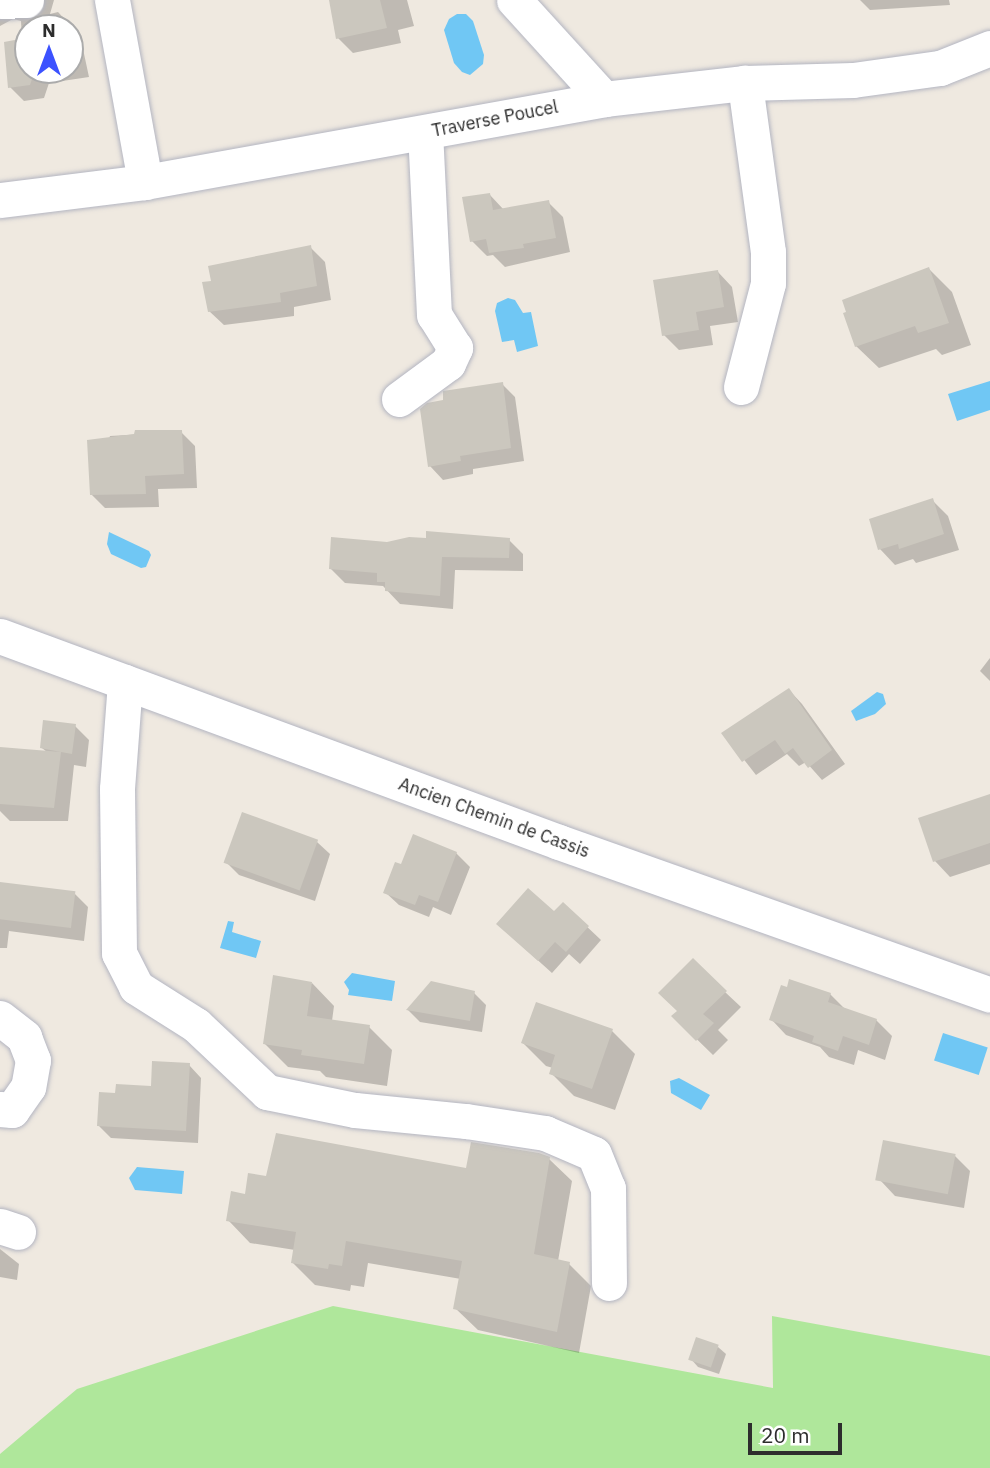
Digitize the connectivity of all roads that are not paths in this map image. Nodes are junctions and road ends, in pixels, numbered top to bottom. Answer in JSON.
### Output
{"nodes":[{"id":1,"x":26,"y":0,"type":"edge"},
{"id":2,"x":112,"y":0,"type":"edge"},
{"id":3,"x":514,"y":0,"type":"edge"},
{"id":4,"x":0,"y":1,"type":"edge"},
{"id":5,"x":990,"y":48,"type":"edge"},
{"id":6,"x":745,"y":83,"type":"junction"},
{"id":7,"x":604,"y":99,"type":"junction"},
{"id":8,"x":425,"y":133,"type":"junction"},
{"id":9,"x":145,"y":182,"type":"junction"},
{"id":10,"x":0,"y":201,"type":"edge"},
{"id":11,"x":741,"y":387,"type":"dead end"},
{"id":12,"x":399,"y":399,"type":"dead end"},
{"id":13,"x":0,"y":636,"type":"edge"},
{"id":14,"x":125,"y":682,"type":"junction"},
{"id":15,"x":990,"y":995,"type":"edge"},
{"id":16,"x":0,"y":1018,"type":"edge"},
{"id":17,"x":0,"y":1109,"type":"edge"},
{"id":18,"x":609,"y":1283,"type":"dead end"}],
"edges":[{"from":1,"to":4,"type":"street"},
{"from":2,"to":9,"type":"street"},
{"from":3,"to":7,"type":"street"},
{"from":5,"to":6,"type":"street","name":"Traverse Poucel"},
{"from":6,"to":7,"type":"street","name":"Traverse Poucel"},
{"from":6,"to":11,"type":"street"},
{"from":7,"to":8,"type":"street","name":"Traverse Poucel"},
{"from":8,"to":9,"type":"street","name":"Traverse Poucel"},
{"from":8,"to":12,"type":"street"},
{"from":9,"to":10,"type":"street","name":"Traverse Poucel"},
{"from":13,"to":14,"type":"street","name":"Ancien Chemin de Cassis"},
{"from":14,"to":15,"type":"street","name":"Ancien Chemin de Cassis"},
{"from":14,"to":18,"type":"street"},
{"from":16,"to":17,"type":"street"}]}
